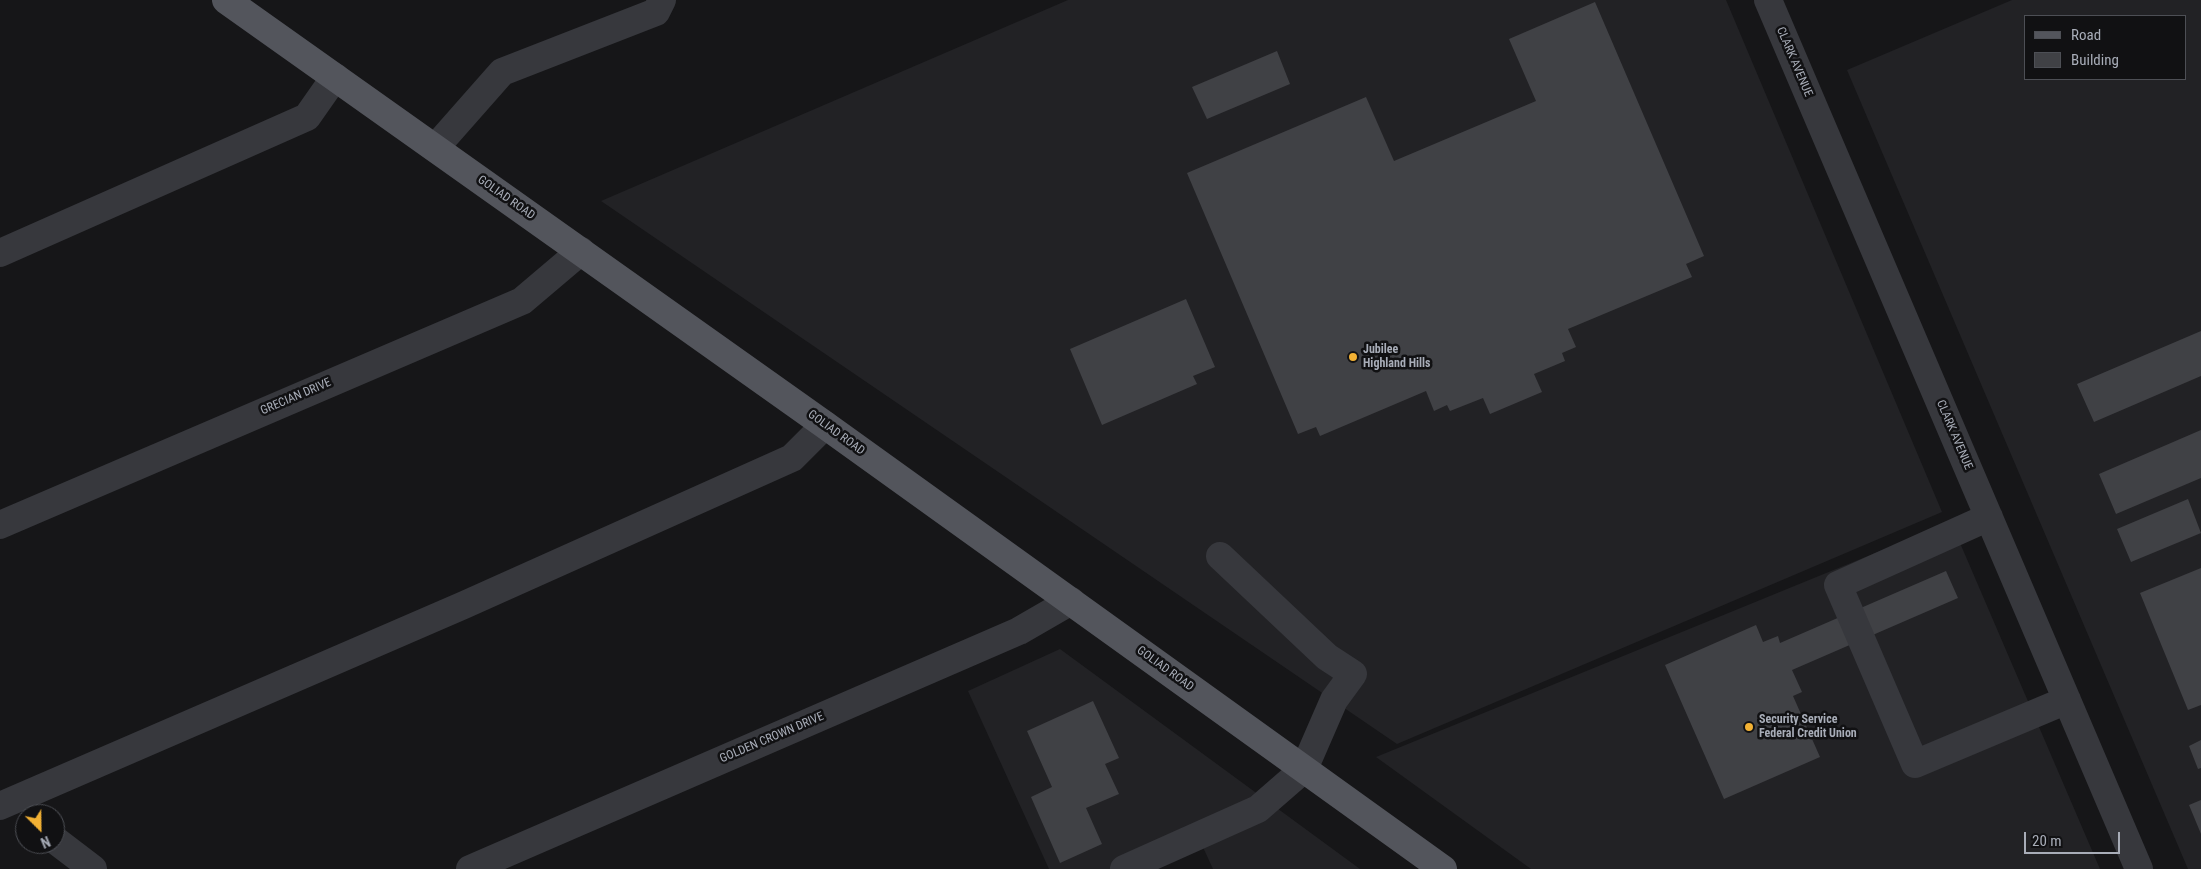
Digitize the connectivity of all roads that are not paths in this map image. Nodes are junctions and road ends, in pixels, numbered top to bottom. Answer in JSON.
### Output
{"nodes":[{"id":1,"x":226,"y":0,"type":"edge"},
{"id":2,"x":662,"y":0,"type":"edge"},
{"id":3,"x":1768,"y":0,"type":"edge"},
{"id":4,"x":335,"y":77,"type":"junction"},
{"id":5,"x":435,"y":148,"type":"junction"},
{"id":6,"x":581,"y":251,"type":"junction"},
{"id":7,"x":0,"y":253,"type":"edge"},
{"id":8,"x":825,"y":425,"type":"junction"},
{"id":9,"x":1989,"y":517,"type":"junction"},
{"id":10,"x":0,"y":525,"type":"edge"},
{"id":11,"x":1220,"y":556,"type":"dead end"},
{"id":12,"x":1071,"y":601,"type":"junction"},
{"id":13,"x":2067,"y":700,"type":"junction"},
{"id":14,"x":1304,"y":769,"type":"junction"},
{"id":15,"x":10,"y":801,"type":"edge"},
{"id":16,"x":65,"y":848,"type":"edge"},
{"id":17,"x":93,"y":869,"type":"edge"},
{"id":18,"x":470,"y":869,"type":"edge"},
{"id":19,"x":1124,"y":869,"type":"edge"},
{"id":20,"x":1443,"y":869,"type":"edge"},
{"id":21,"x":2139,"y":869,"type":"edge"}],
"edges":[{"from":1,"to":4,"type":"main road","name":"GOLIAD ROAD"},
{"from":2,"to":5,"type":"street"},
{"from":3,"to":9,"type":"street","name":"CLARK AVENUE"},
{"from":4,"to":5,"type":"main road","name":"GOLIAD ROAD"},
{"from":4,"to":7,"type":"street"},
{"from":5,"to":6,"type":"main road","name":"GOLIAD ROAD"},
{"from":6,"to":8,"type":"main road","name":"GOLIAD ROAD"},
{"from":6,"to":10,"type":"street","name":"GRECIAN DRIVE"},
{"from":8,"to":12,"type":"main road","name":"GOLIAD ROAD"},
{"from":8,"to":15,"type":"street"},
{"from":9,"to":13,"type":"street","name":"CLARK AVENUE"},
{"from":9,"to":13,"type":"street"},
{"from":11,"to":14,"type":"street"},
{"from":12,"to":14,"type":"main road","name":"GOLIAD ROAD"},
{"from":12,"to":18,"type":"street","name":"GOLDEN CROWN DRIVE"},
{"from":13,"to":21,"type":"street","name":"CLARK AVENUE"},
{"from":14,"to":19,"type":"street"},
{"from":14,"to":20,"type":"main road","name":"GOLIAD ROAD"},
{"from":16,"to":17,"type":"street"}]}
